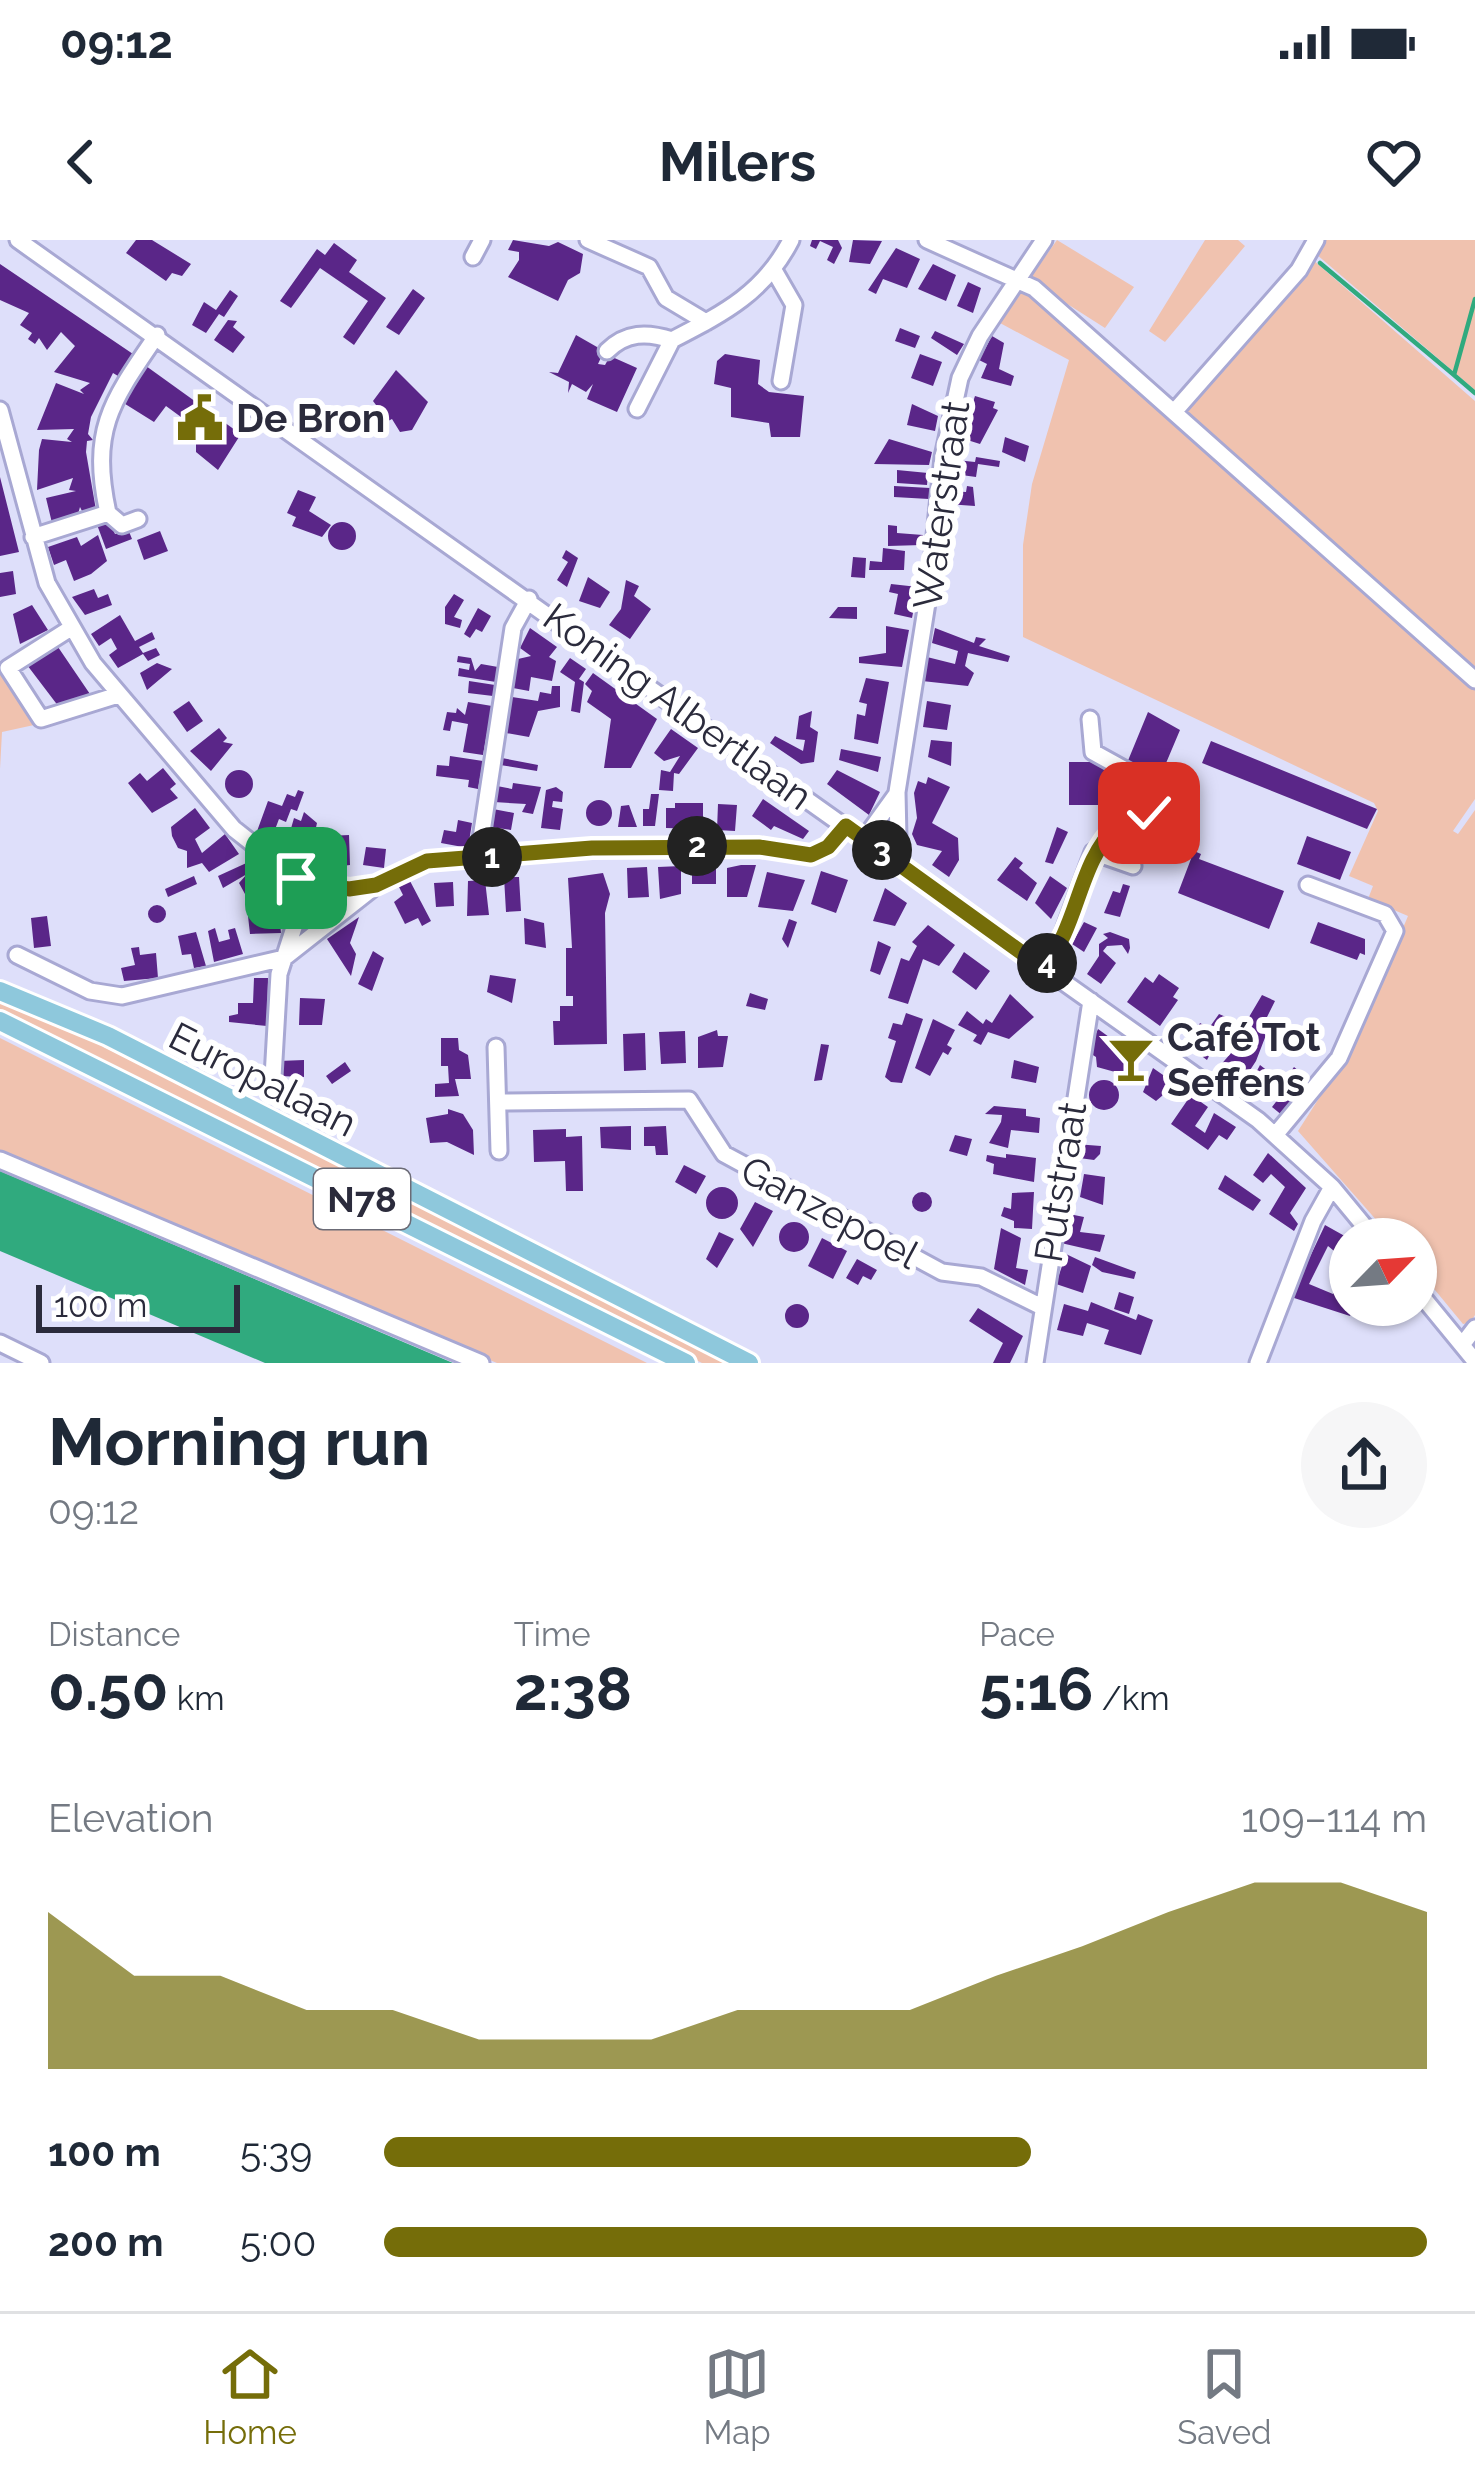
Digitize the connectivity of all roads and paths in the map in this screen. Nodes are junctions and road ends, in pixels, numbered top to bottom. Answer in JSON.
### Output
{"nodes":[{"id":1,"x":18,"y":240,"type":"edge"},
{"id":2,"x":482,"y":240,"type":"edge"},
{"id":3,"x":588,"y":240,"type":"edge"},
{"id":4,"x":791,"y":240,"type":"edge"},
{"id":5,"x":927,"y":240,"type":"edge"},
{"id":6,"x":1044,"y":240,"type":"edge"},
{"id":7,"x":1316,"y":240,"type":"edge"},
{"id":8,"x":473,"y":256,"type":"dead end"},
{"id":9,"x":775,"y":272,"type":"junction"},
{"id":10,"x":1017,"y":280,"type":"junction"},
{"id":11,"x":706,"y":322,"type":"junction"},
{"id":12,"x":157,"y":335,"type":"junction"},
{"id":13,"x":673,"y":340,"type":"junction"},
{"id":14,"x":607,"y":351,"type":"dead end"},
{"id":15,"x":781,"y":381,"type":"dead end"},
{"id":16,"x":637,"y":409,"type":"dead end"},
{"id":17,"x":1174,"y":412,"type":"junction"},
{"id":18,"x":2,"y":420,"type":"edge"},
{"id":19,"x":108,"y":513,"type":"junction"},
{"id":20,"x":138,"y":520,"type":"dead end"},
{"id":21,"x":33,"y":537,"type":"junction"},
{"id":22,"x":529,"y":598,"type":"junction"},
{"id":23,"x":71,"y":628,"type":"junction"},
{"id":24,"x":1475,"y":680,"type":"edge"},
{"id":25,"x":118,"y":695,"type":"junction"},
{"id":26,"x":1090,"y":719,"type":"dead end"},
{"id":27,"x":897,"y":792,"type":"junction"},
{"id":28,"x":846,"y":826,"type":"junction"},
{"id":29,"x":865,"y":838,"type":"junction"},
{"id":30,"x":1097,"y":852,"type":"junction"},
{"id":31,"x":888,"y":855,"type":"junction"},
{"id":32,"x":478,"y":858,"type":"junction"},
{"id":33,"x":1133,"y":866,"type":"dead end"},
{"id":34,"x":296,"y":878,"type":"junction"},
{"id":35,"x":1308,"y":884,"type":"dead end"},
{"id":36,"x":376,"y":885,"type":"junction"},
{"id":37,"x":17,"y":955,"type":"dead end"},
{"id":38,"x":284,"y":958,"type":"junction"},
{"id":39,"x":1043,"y":968,"type":"junction"},
{"id":40,"x":0,"y":991,"type":"edge"},
{"id":41,"x":1091,"y":1001,"type":"junction"},
{"id":42,"x":0,"y":1022,"type":"edge"},
{"id":43,"x":496,"y":1047,"type":"dead end"},
{"id":44,"x":273,"y":1077,"type":"dead end"},
{"id":45,"x":499,"y":1102,"type":"junction"},
{"id":46,"x":1276,"y":1134,"type":"junction"},
{"id":47,"x":499,"y":1150,"type":"dead end"},
{"id":48,"x":0,"y":1160,"type":"edge"},
{"id":49,"x":1332,"y":1187,"type":"junction"},
{"id":50,"x":1358,"y":1218,"type":"edge"},
{"id":51,"x":1040,"y":1306,"type":"junction"},
{"id":52,"x":1437,"y":1315,"type":"edge"},
{"id":53,"x":1475,"y":1328,"type":"edge"},
{"id":54,"x":0,"y":1342,"type":"edge"},
{"id":55,"x":1462,"y":1345,"type":"junction"},
{"id":56,"x":1475,"y":1361,"type":"edge"},
{"id":57,"x":41,"y":1363,"type":"edge"},
{"id":58,"x":481,"y":1363,"type":"edge"},
{"id":59,"x":686,"y":1363,"type":"edge"},
{"id":60,"x":749,"y":1363,"type":"edge"},
{"id":61,"x":1035,"y":1363,"type":"edge"},
{"id":62,"x":1258,"y":1363,"type":"edge"}],
"edges":[{"from":1,"to":12,"type":"street","name":"Koning Albertlaan"},
{"from":2,"to":8,"type":"street"},
{"from":3,"to":11,"type":"street"},
{"from":4,"to":9,"type":"street"},
{"from":5,"to":10,"type":"street"},
{"from":6,"to":10,"type":"street","name":"Waterstraat"},
{"from":7,"to":17,"type":"street"},
{"from":9,"to":11,"type":"street"},
{"from":9,"to":15,"type":"street"},
{"from":10,"to":17,"type":"street"},
{"from":10,"to":27,"type":"street","name":"Waterstraat"},
{"from":11,"to":13,"type":"street"},
{"from":12,"to":19,"type":"street"},
{"from":12,"to":22,"type":"street","name":"Koning Albertlaan"},
{"from":13,"to":14,"type":"street"},
{"from":13,"to":16,"type":"street"},
{"from":17,"to":24,"type":"street"},
{"from":18,"to":21,"type":"street"},
{"from":19,"to":20,"type":"street"},
{"from":19,"to":21,"type":"street"},
{"from":21,"to":23,"type":"street"},
{"from":22,"to":28,"type":"street","name":"Koning Albertlaan"},
{"from":22,"to":32,"type":"street"},
{"from":23,"to":25,"type":"street"},
{"from":23,"to":25,"type":"street"},
{"from":25,"to":34,"type":"street"},
{"from":26,"to":30,"type":"street"},
{"from":27,"to":29,"type":"street","name":"Waterstraat"},
{"from":27,"to":31,"type":"street","name":"Waterstraat"},
{"from":28,"to":29,"type":"street","name":"Koning Albertlaan"},
{"from":28,"to":32,"type":"street"},
{"from":29,"to":31,"type":"street","name":"Koning Albertlaan"},
{"from":30,"to":33,"type":"street"},
{"from":30,"to":39,"type":"street"},
{"from":31,"to":39,"type":"street","name":"Koning Albertlaan"},
{"from":32,"to":36,"type":"street"},
{"from":34,"to":36,"type":"street"},
{"from":34,"to":38,"type":"street"},
{"from":35,"to":46,"type":"street"},
{"from":36,"to":38,"type":"street"},
{"from":37,"to":38,"type":"street"},
{"from":38,"to":44,"type":"street"},
{"from":39,"to":41,"type":"street","name":"Koning Albertlaan"},
{"from":40,"to":60,"type":"main road","name":"Europalaan","number":"N78"},
{"from":41,"to":46,"type":"street","name":"Koning Albertlaan"},
{"from":41,"to":51,"type":"street","name":"Putstraat"},
{"from":42,"to":59,"type":"main road","name":"Europalaan","number":"N78"},
{"from":43,"to":45,"type":"street"},
{"from":45,"to":47,"type":"street"},
{"from":45,"to":51,"type":"street","name":"Ganzepoel"},
{"from":46,"to":49,"type":"street","name":"Koning Albertlaan"},
{"from":48,"to":58,"type":"street"},
{"from":49,"to":50,"type":"street","name":"Koning Albertlaan"},
{"from":49,"to":62,"type":"street"},
{"from":51,"to":61,"type":"street","name":"Putstraat"},
{"from":52,"to":55,"type":"street"},
{"from":53,"to":55,"type":"street"},
{"from":54,"to":57,"type":"street"},
{"from":55,"to":56,"type":"street"}]}
